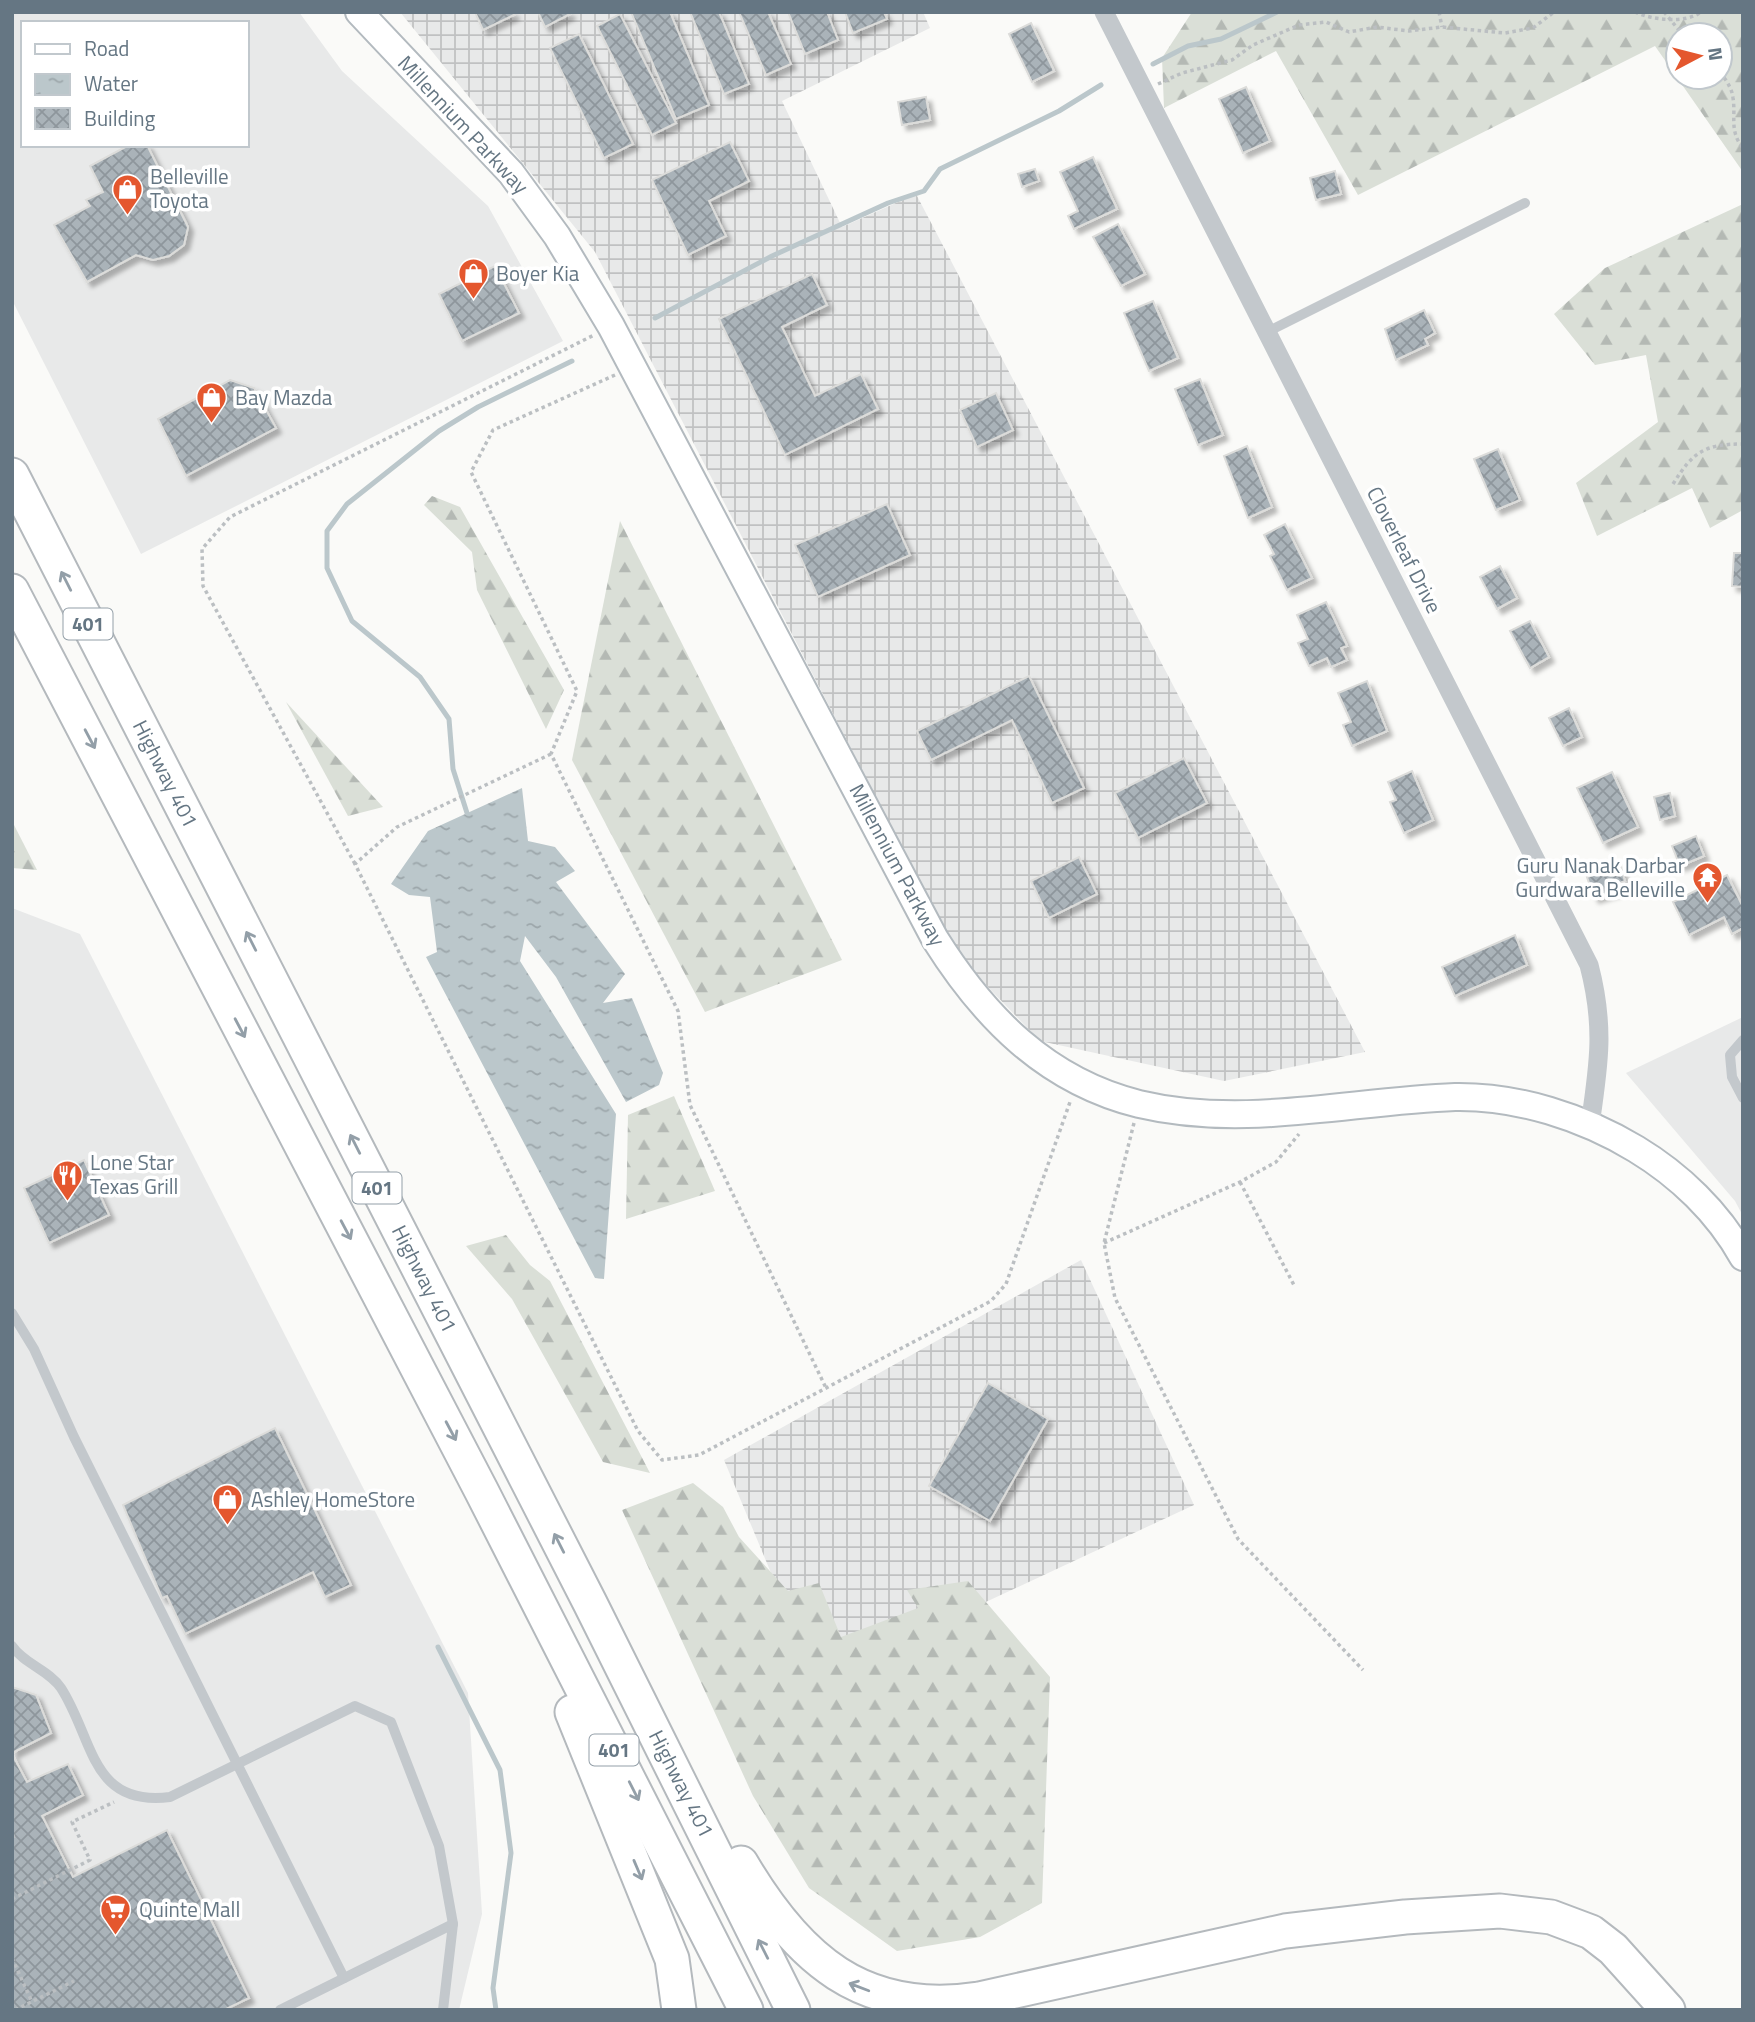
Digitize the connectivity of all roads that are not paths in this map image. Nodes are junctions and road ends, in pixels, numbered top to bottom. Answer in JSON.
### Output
{"nodes":[{"id":1,"x":359,"y":12,"type":"edge"},
{"id":2,"x":1104,"y":12,"type":"edge"},
{"id":3,"x":1525,"y":202,"type":"dead end"},
{"id":4,"x":1267,"y":332,"type":"junction"},
{"id":5,"x":12,"y":475,"type":"edge"},
{"id":6,"x":12,"y":591,"type":"edge"},
{"id":7,"x":1743,"y":1040,"type":"edge"},
{"id":8,"x":1743,"y":1098,"type":"edge"},
{"id":9,"x":1590,"y":1125,"type":"junction"},
{"id":10,"x":1743,"y":1256,"type":"edge"},
{"id":11,"x":12,"y":1312,"type":"edge"},
{"id":12,"x":481,"y":1490,"type":"junction"},
{"id":13,"x":590,"y":1603,"type":"junction"},
{"id":14,"x":12,"y":1646,"type":"edge"},
{"id":15,"x":238,"y":1762,"type":"junction"},
{"id":16,"x":453,"y":1924,"type":"junction"},
{"id":17,"x":1118,"y":1971,"type":"junction"},
{"id":18,"x":1634,"y":1973,"type":"junction"},
{"id":19,"x":344,"y":1978,"type":"junction"},
{"id":20,"x":279,"y":2010,"type":"edge"},
{"id":21,"x":443,"y":2010,"type":"edge"},
{"id":22,"x":679,"y":2010,"type":"edge"},
{"id":23,"x":746,"y":2010,"type":"edge"},
{"id":24,"x":793,"y":2010,"type":"edge"},
{"id":25,"x":1007,"y":2010,"type":"edge"},
{"id":26,"x":1642,"y":2010,"type":"edge"},
{"id":27,"x":1668,"y":2010,"type":"edge"}],
"edges":[{"from":1,"to":9,"type":"street","name":"Millennium Parkway"},
{"from":2,"to":4,"type":"street","name":"Cloverleaf Drive"},
{"from":3,"to":4,"type":"lane"},
{"from":4,"to":9,"type":"street","name":"Cloverleaf Drive"},
{"from":13,"to":5,"type":"highway","name":"Highway 401","number":"401","one_way":true},
{"from":6,"to":12,"type":"highway","number":"401","one_way":true},
{"from":7,"to":8,"type":"lane"},
{"from":9,"to":10,"type":"street","name":"Millennium Parkway"},
{"from":11,"to":15,"type":"lane"},
{"from":12,"to":22,"type":"highway","one_way":true},
{"from":12,"to":23,"type":"highway","number":"401","one_way":true},
{"from":17,"to":13,"type":"highway","one_way":true},
{"from":24,"to":13,"type":"highway","name":"Highway 401","number":"401","one_way":true},
{"from":14,"to":15,"type":"lane"},
{"from":15,"to":16,"type":"lane"},
{"from":15,"to":19,"type":"lane"},
{"from":16,"to":19,"type":"lane"},
{"from":16,"to":21,"type":"lane"},
{"from":17,"to":18,"type":"highway"},
{"from":17,"to":25,"type":"highway"},
{"from":18,"to":26,"type":"highway"},
{"from":18,"to":27,"type":"highway"},
{"from":19,"to":20,"type":"lane"}]}
